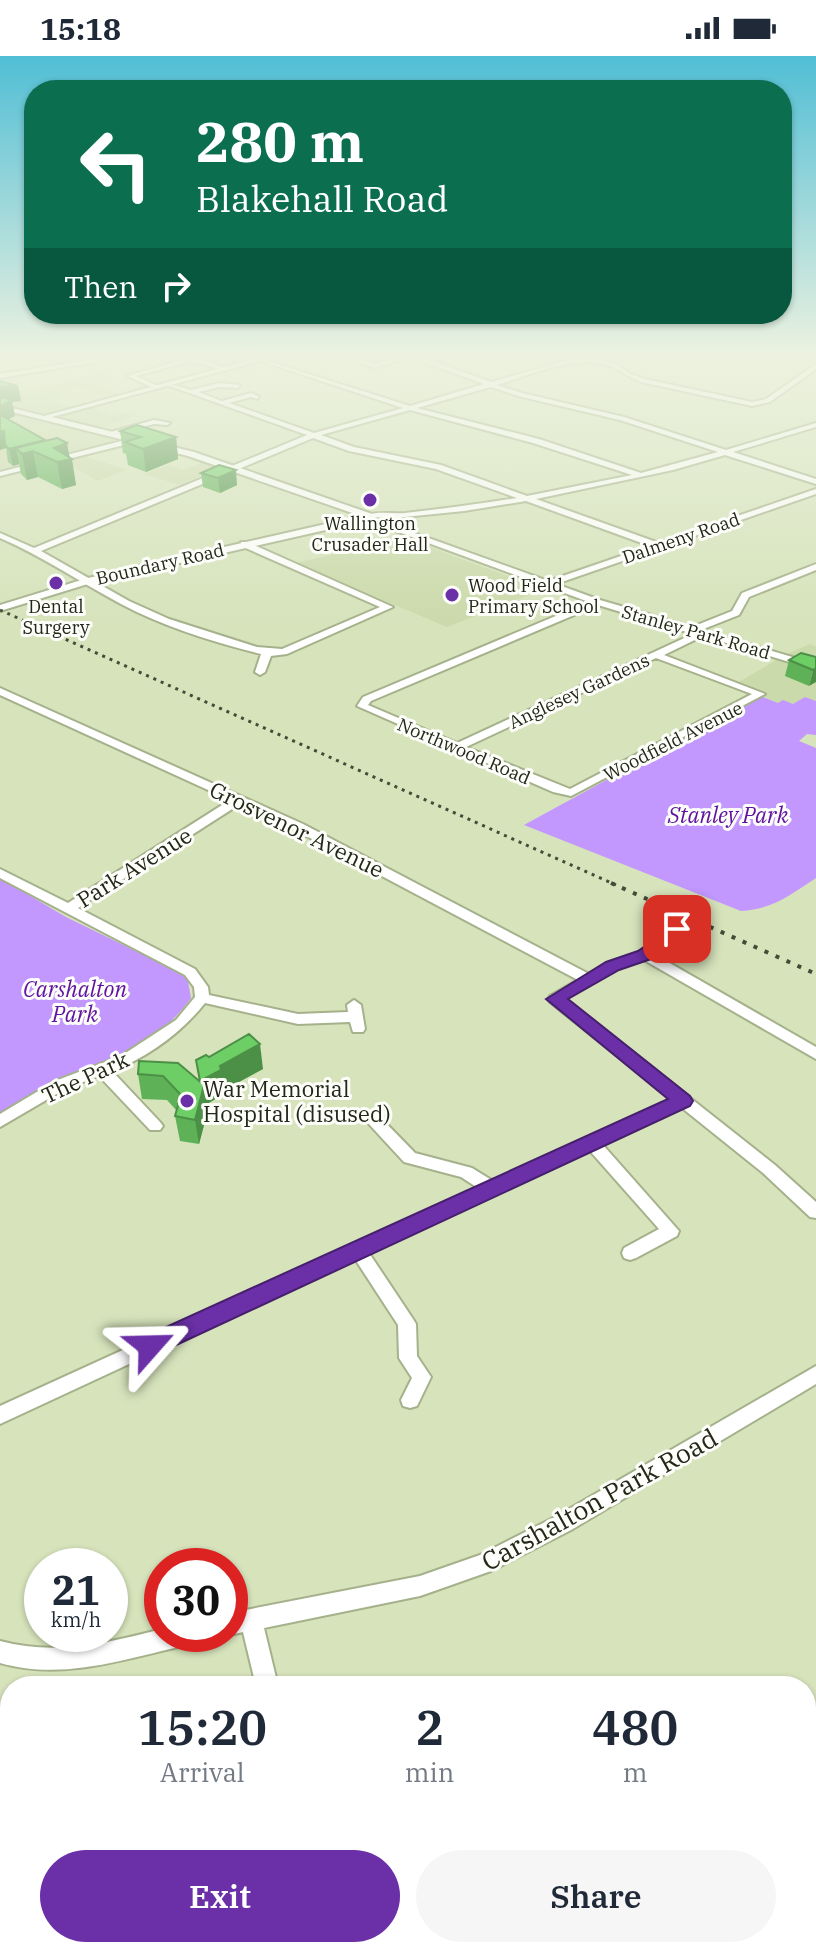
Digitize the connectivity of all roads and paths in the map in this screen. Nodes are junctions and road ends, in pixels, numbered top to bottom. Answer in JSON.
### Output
{"nodes":[{"id":1,"x":115,"y":445,"type":"edge"},
{"id":2,"x":156,"y":445,"type":"edge"},
{"id":3,"x":289,"y":445,"type":"edge"},
{"id":4,"x":339,"y":445,"type":"edge"},
{"id":5,"x":548,"y":445,"type":"edge"},
{"id":6,"x":703,"y":445,"type":"edge"},
{"id":7,"x":754,"y":445,"type":"edge"},
{"id":8,"x":728,"y":453,"type":"junction"},
{"id":9,"x":232,"y":467,"type":"junction"},
{"id":10,"x":0,"y":474,"type":"edge"},
{"id":11,"x":643,"y":475,"type":"junction"},
{"id":12,"x":816,"y":482,"type":"edge"},
{"id":13,"x":816,"y":491,"type":"edge"},
{"id":14,"x":526,"y":499,"type":"junction"},
{"id":15,"x":364,"y":516,"type":"junction"},
{"id":16,"x":0,"y":535,"type":"edge"},
{"id":17,"x":244,"y":544,"type":"junction"},
{"id":18,"x":659,"y":546,"type":"junction"},
{"id":19,"x":36,"y":550,"type":"junction"},
{"id":20,"x":816,"y":567,"type":"edge"},
{"id":21,"x":88,"y":581,"type":"junction"},
{"id":22,"x":546,"y":585,"type":"junction"},
{"id":23,"x":597,"y":602,"type":"junction"},
{"id":24,"x":5,"y":606,"type":"edge"},
{"id":25,"x":695,"y":633,"type":"junction"},
{"id":26,"x":267,"y":652,"type":"junction"},
{"id":27,"x":656,"y":655,"type":"junction"},
{"id":28,"x":816,"y":667,"type":"edge"},
{"id":29,"x":260,"y":672,"type":"dead end"},
{"id":30,"x":0,"y":691,"type":"edge"},
{"id":31,"x":457,"y":747,"type":"junction"},
{"id":32,"x":571,"y":793,"type":"joint"},
{"id":33,"x":240,"y":799,"type":"junction"},
{"id":34,"x":0,"y":873,"type":"edge"},
{"id":35,"x":69,"y":908,"type":"junction"},
{"id":36,"x":677,"y":929,"type":"dead end"},
{"id":37,"x":645,"y":955,"type":"junction"},
{"id":38,"x":588,"y":979,"type":"junction"},
{"id":39,"x":202,"y":998,"type":"junction"},
{"id":40,"x":356,"y":1017,"type":"dead end"},
{"id":41,"x":816,"y":1054,"type":"edge"},
{"id":42,"x":103,"y":1071,"type":"junction"},
{"id":43,"x":683,"y":1101,"type":"junction"},
{"id":44,"x":373,"y":1119,"type":"dead end"},
{"id":45,"x":0,"y":1121,"type":"edge"},
{"id":46,"x":155,"y":1126,"type":"dead end"},
{"id":47,"x":592,"y":1143,"type":"junction"},
{"id":48,"x":492,"y":1189,"type":"junction"},
{"id":49,"x":816,"y":1212,"type":"edge"},
{"id":50,"x":358,"y":1250,"type":"junction"},
{"id":51,"x":630,"y":1253,"type":"dead end"},
{"id":52,"x":816,"y":1374,"type":"edge"},
{"id":53,"x":410,"y":1400,"type":"dead end"},
{"id":54,"x":0,"y":1415,"type":"edge"},
{"id":55,"x":248,"y":1621,"type":"edge"},
{"id":56,"x":248,"y":1639,"type":"edge"},
{"id":57,"x":144,"y":1643,"type":"edge"},
{"id":58,"x":0,"y":1652,"type":"edge"},
{"id":59,"x":263,"y":1676,"type":"edge"}],
"edges":[{"from":1,"to":10,"type":"street"},
{"from":2,"to":9,"type":"main road","name":"Stanley Park Road"},
{"from":3,"to":9,"type":"street"},
{"from":4,"to":14,"type":"street"},
{"from":5,"to":11,"type":"street"},
{"from":6,"to":8,"type":"street"},
{"from":7,"to":8,"type":"street","name":"Boundary Road"},
{"from":8,"to":11,"type":"street","name":"Boundary Road"},
{"from":8,"to":12,"type":"street"},
{"from":9,"to":15,"type":"main road","name":"Stanley Park Road"},
{"from":9,"to":19,"type":"street"},
{"from":11,"to":14,"type":"street","name":"Boundary Road"},
{"from":13,"to":18,"type":"street","name":"Dalmeny Road"},
{"from":14,"to":15,"type":"street","name":"Boundary Road"},
{"from":14,"to":18,"type":"street"},
{"from":15,"to":17,"type":"main road","name":"Boundary Road"},
{"from":15,"to":22,"type":"street","name":"Stanley Park Road"},
{"from":16,"to":19,"type":"street"},
{"from":17,"to":21,"type":"main road","name":"Boundary Road"},
{"from":17,"to":26,"type":"street"},
{"from":18,"to":22,"type":"street","name":"Dalmeny Road"},
{"from":19,"to":21,"type":"street"},
{"from":20,"to":25,"type":"street","name":"Anglesey Gardens"},
{"from":21,"to":24,"type":"main road","name":"Boundary Road"},
{"from":21,"to":26,"type":"street"},
{"from":22,"to":23,"type":"street","name":"Stanley Park Road"},
{"from":23,"to":25,"type":"street","name":"Stanley Park Road"},
{"from":23,"to":31,"type":"street","name":"Northwood Road"},
{"from":25,"to":27,"type":"street","name":"Anglesey Gardens"},
{"from":25,"to":28,"type":"street","name":"Stanley Park Road"},
{"from":26,"to":29,"type":"street"},
{"from":27,"to":31,"type":"street","name":"Anglesey Gardens"},
{"from":27,"to":32,"type":"street","name":"Woodfield Avenue"},
{"from":30,"to":33,"type":"street","name":"Grosvenor Avenue"},
{"from":31,"to":32,"type":"street","name":"Northwood Road"},
{"from":33,"to":35,"type":"street","name":"Park Avenue"},
{"from":33,"to":38,"type":"street","name":"Grosvenor Avenue"},
{"from":34,"to":35,"type":"street"},
{"from":35,"to":39,"type":"street"},
{"from":36,"to":37,"type":"street"},
{"from":37,"to":38,"type":"street"},
{"from":37,"to":41,"type":"street"},
{"from":38,"to":43,"type":"street"},
{"from":39,"to":40,"type":"street"},
{"from":39,"to":42,"type":"street","name":"The Park"},
{"from":42,"to":45,"type":"street","name":"The Park"},
{"from":42,"to":46,"type":"street"},
{"from":43,"to":47,"type":"street"},
{"from":43,"to":49,"type":"street"},
{"from":44,"to":48,"type":"street"},
{"from":47,"to":48,"type":"street"},
{"from":47,"to":51,"type":"street"},
{"from":48,"to":50,"type":"street"},
{"from":50,"to":53,"type":"street"},
{"from":50,"to":54,"type":"street"},
{"from":52,"to":55,"type":"street","name":"Carshalton Park Road"},
{"from":56,"to":59,"type":"street"},
{"from":57,"to":58,"type":"street"}]}
